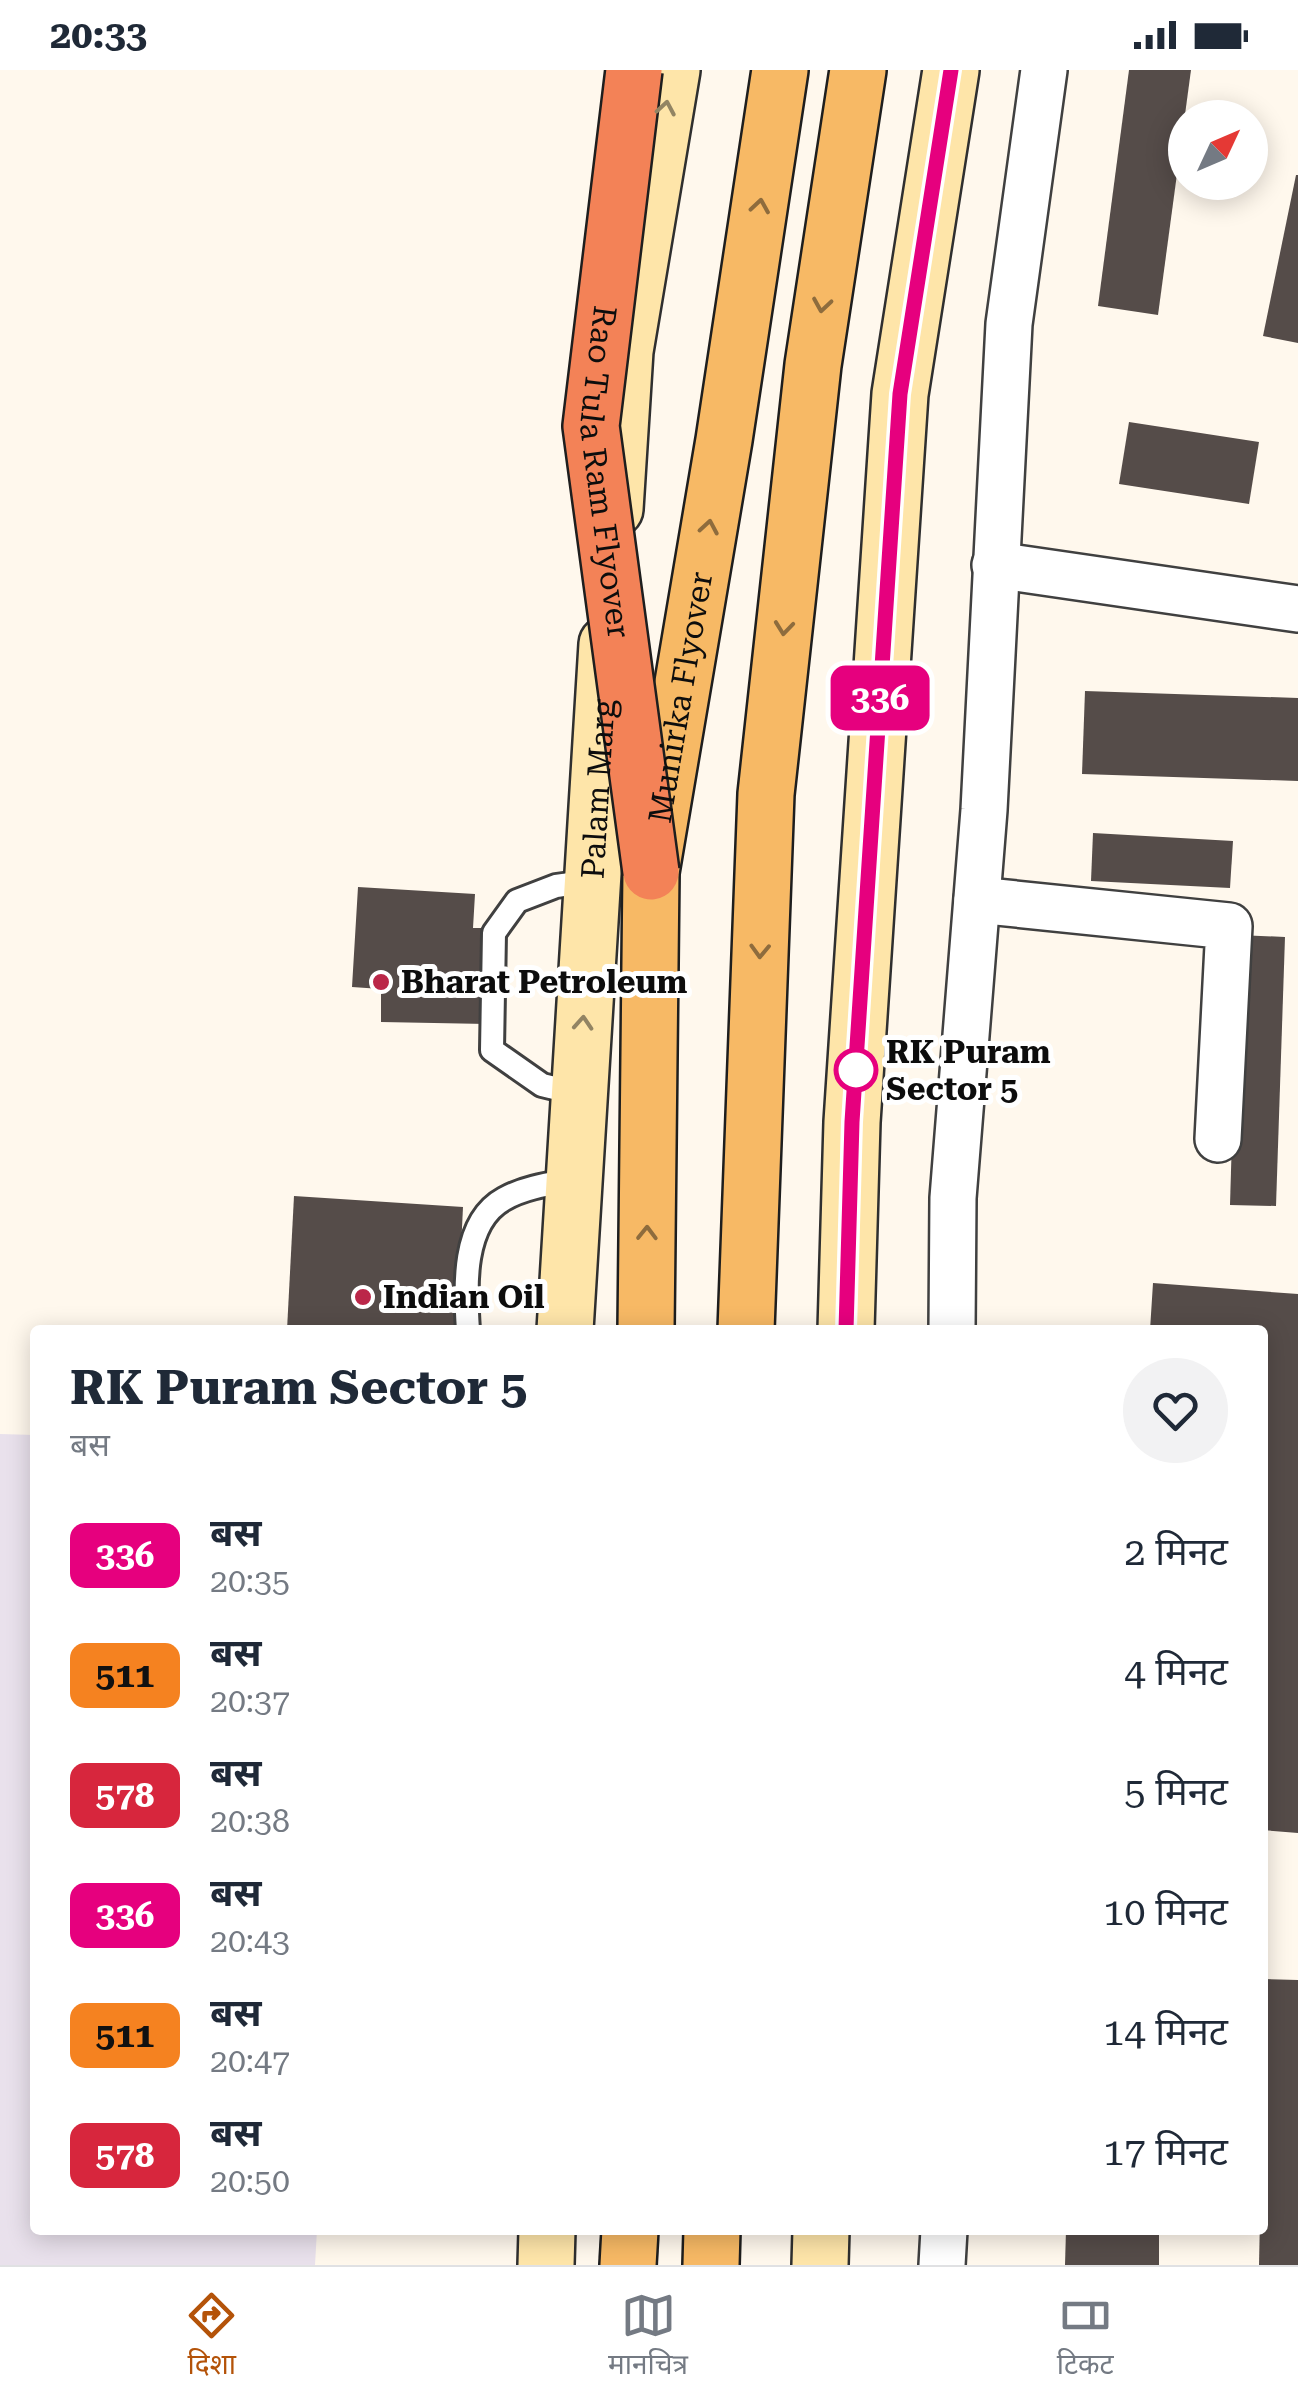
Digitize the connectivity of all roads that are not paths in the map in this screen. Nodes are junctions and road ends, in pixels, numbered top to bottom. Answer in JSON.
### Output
{"nodes":[{"id":1,"x":634,"y":70,"type":"edge"},
{"id":2,"x":672,"y":70,"type":"edge"},
{"id":3,"x":780,"y":70,"type":"edge"},
{"id":4,"x":858,"y":70,"type":"edge"},
{"id":5,"x":951,"y":70,"type":"edge"},
{"id":6,"x":1044,"y":70,"type":"edge"},
{"id":7,"x":995,"y":564,"type":"junction"},
{"id":8,"x":1298,"y":609,"type":"edge"},
{"id":9,"x":650,"y":872,"type":"junction"},
{"id":10,"x":592,"y":880,"type":"junction"},
{"id":11,"x":977,"y":900,"type":"junction"},
{"id":12,"x":579,"y":1094,"type":"junction"},
{"id":13,"x":1218,"y":1139,"type":"dead end"},
{"id":14,"x":574,"y":1180,"type":"junction"},
{"id":15,"x":468,"y":1325,"type":"edge"},
{"id":16,"x":565,"y":1325,"type":"edge"},
{"id":17,"x":646,"y":1325,"type":"edge"},
{"id":18,"x":746,"y":1325,"type":"edge"},
{"id":19,"x":846,"y":1325,"type":"edge"},
{"id":20,"x":952,"y":1325,"type":"edge"},
{"id":21,"x":547,"y":2235,"type":"edge"},
{"id":22,"x":630,"y":2235,"type":"edge"},
{"id":23,"x":712,"y":2235,"type":"edge"},
{"id":24,"x":821,"y":2235,"type":"edge"},
{"id":25,"x":944,"y":2235,"type":"edge"},
{"id":26,"x":546,"y":2265,"type":"edge"},
{"id":27,"x":628,"y":2265,"type":"edge"},
{"id":28,"x":711,"y":2265,"type":"edge"},
{"id":29,"x":820,"y":2265,"type":"edge"},
{"id":30,"x":942,"y":2265,"type":"edge"}],
"edges":[{"from":1,"to":9,"type":"highway","name":"Rao Tula Ram Flyover","bridge":true},
{"from":10,"to":2,"type":"main road","name":"Palam Marg","one_way":true},
{"from":9,"to":3,"type":"main road","name":"Munirka Flyover","one_way":true,"bridge":true},
{"from":4,"to":18,"type":"main road","one_way":true},
{"from":5,"to":19,"type":"main road"},
{"from":6,"to":7,"type":"street"},
{"from":7,"to":8,"type":"street"},
{"from":7,"to":11,"type":"street"},
{"from":17,"to":9,"type":"main road","name":"Munirka Flyover","one_way":true},
{"from":12,"to":10,"type":"main road","name":"Palam Marg","one_way":true},
{"from":10,"to":12,"type":"lane"},
{"from":11,"to":13,"type":"street"},
{"from":11,"to":20,"type":"street"},
{"from":12,"to":14,"type":"main road","name":"Palam Marg"},
{"from":14,"to":15,"type":"lane"},
{"from":14,"to":16,"type":"main road","name":"Palam Marg"},
{"from":21,"to":26,"type":"main road"},
{"from":22,"to":27,"type":"main road"},
{"from":23,"to":28,"type":"main road"},
{"from":24,"to":29,"type":"main road"},
{"from":25,"to":30,"type":"street"}]}
